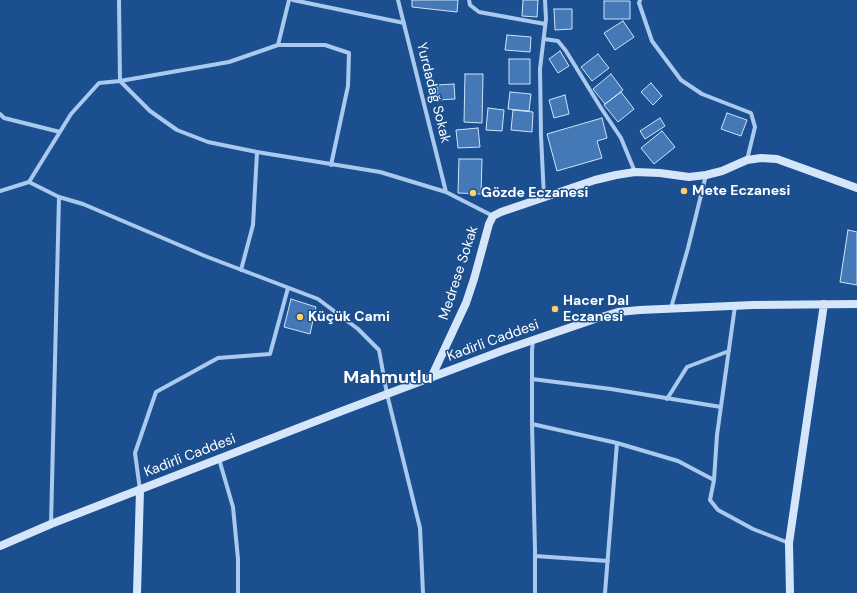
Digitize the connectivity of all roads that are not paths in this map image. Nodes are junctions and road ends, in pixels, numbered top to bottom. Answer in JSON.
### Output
{"nodes":[{"id":1,"x":119,"y":0,"type":"edge"},
{"id":2,"x":288,"y":0,"type":"edge"},
{"id":3,"x":293,"y":0,"type":"edge"},
{"id":4,"x":398,"y":0,"type":"edge"},
{"id":5,"x":469,"y":0,"type":"edge"},
{"id":6,"x":545,"y":0,"type":"edge"},
{"id":7,"x":640,"y":0,"type":"edge"},
{"id":8,"x":404,"y":23,"type":"junction"},
{"id":9,"x":545,"y":24,"type":"junction"},
{"id":10,"x":544,"y":39,"type":"junction"},
{"id":11,"x":278,"y":45,"type":"junction"},
{"id":12,"x":120,"y":81,"type":"junction"},
{"id":13,"x":0,"y":114,"type":"edge"},
{"id":14,"x":60,"y":132,"type":"junction"},
{"id":15,"x":257,"y":152,"type":"junction"},
{"id":16,"x":747,"y":160,"type":"junction"},
{"id":17,"x":331,"y":165,"type":"junction"},
{"id":18,"x":635,"y":172,"type":"junction"},
{"id":19,"x":706,"y":175,"type":"junction"},
{"id":20,"x":29,"y":182,"type":"junction"},
{"id":21,"x":857,"y":188,"type":"edge"},
{"id":22,"x":0,"y":191,"type":"edge"},
{"id":23,"x":446,"y":192,"type":"junction"},
{"id":24,"x":59,"y":197,"type":"junction"},
{"id":25,"x":544,"y":198,"type":"junction"},
{"id":26,"x":493,"y":216,"type":"junction"},
{"id":27,"x":241,"y":270,"type":"junction"},
{"id":28,"x":288,"y":288,"type":"junction"},
{"id":29,"x":824,"y":304,"type":"junction"},
{"id":30,"x":857,"y":304,"type":"edge"},
{"id":31,"x":735,"y":306,"type":"junction"},
{"id":32,"x":671,"y":309,"type":"junction"},
{"id":33,"x":533,"y":340,"type":"junction"},
{"id":34,"x":729,"y":351,"type":"junction"},
{"id":35,"x":431,"y":378,"type":"junction"},
{"id":36,"x":532,"y":379,"type":"junction"},
{"id":37,"x":387,"y":394,"type":"junction"},
{"id":38,"x":667,"y":399,"type":"junction"},
{"id":39,"x":722,"y":407,"type":"junction"},
{"id":40,"x":532,"y":424,"type":"junction"},
{"id":41,"x":616,"y":443,"type":"junction"},
{"id":42,"x":219,"y":459,"type":"junction"},
{"id":43,"x":714,"y":480,"type":"junction"},
{"id":44,"x":140,"y":490,"type":"junction"},
{"id":45,"x":51,"y":524,"type":"junction"},
{"id":46,"x":789,"y":543,"type":"junction"},
{"id":47,"x":0,"y":546,"type":"edge"},
{"id":48,"x":534,"y":556,"type":"junction"},
{"id":49,"x":608,"y":561,"type":"junction"},
{"id":50,"x":137,"y":593,"type":"edge"},
{"id":51,"x":238,"y":593,"type":"edge"},
{"id":52,"x":423,"y":593,"type":"edge"},
{"id":53,"x":534,"y":593,"type":"edge"},
{"id":54,"x":605,"y":593,"type":"edge"},
{"id":55,"x":790,"y":593,"type":"edge"}],
"edges":[{"from":1,"to":12,"type":"street"},
{"from":2,"to":11,"type":"street"},
{"from":3,"to":8,"type":"street"},
{"from":4,"to":8,"type":"street","name":"Yurdadağ Sokak"},
{"from":5,"to":9,"type":"street"},
{"from":6,"to":9,"type":"street"},
{"from":7,"to":16,"type":"street"},
{"from":8,"to":23,"type":"street","name":"Yurdadağ Sokak"},
{"from":9,"to":10,"type":"street"},
{"from":10,"to":18,"type":"street"},
{"from":10,"to":25,"type":"street"},
{"from":11,"to":12,"type":"street"},
{"from":11,"to":17,"type":"street"},
{"from":12,"to":14,"type":"street"},
{"from":12,"to":15,"type":"street"},
{"from":13,"to":14,"type":"street"},
{"from":14,"to":20,"type":"street"},
{"from":15,"to":17,"type":"street"},
{"from":15,"to":27,"type":"street"},
{"from":16,"to":19,"type":"street","name":"Medrese Sokak"},
{"from":16,"to":21,"type":"street","name":"Medrese Sokak"},
{"from":17,"to":23,"type":"street"},
{"from":18,"to":19,"type":"street","name":"Medrese Sokak"},
{"from":18,"to":25,"type":"street","name":"Medrese Sokak"},
{"from":19,"to":32,"type":"street"},
{"from":20,"to":22,"type":"street"},
{"from":20,"to":24,"type":"street"},
{"from":23,"to":26,"type":"street"},
{"from":24,"to":27,"type":"street"},
{"from":24,"to":45,"type":"street"},
{"from":25,"to":26,"type":"street","name":"Medrese Sokak"},
{"from":26,"to":35,"type":"street","name":"Medrese Sokak"},
{"from":27,"to":28,"type":"street"},
{"from":28,"to":37,"type":"street"},
{"from":28,"to":44,"type":"street"},
{"from":29,"to":30,"type":"street","name":"Kadirli Caddesi"},
{"from":29,"to":31,"type":"street","name":"Kadirli Caddesi"},
{"from":29,"to":46,"type":"street"},
{"from":31,"to":32,"type":"street","name":"Kadirli Caddesi"},
{"from":31,"to":34,"type":"street"},
{"from":32,"to":33,"type":"street","name":"Kadirli Caddesi"},
{"from":33,"to":35,"type":"street","name":"Kadirli Caddesi"},
{"from":33,"to":36,"type":"street"},
{"from":34,"to":38,"type":"street"},
{"from":34,"to":39,"type":"street"},
{"from":35,"to":37,"type":"street","name":"Kadirli Caddesi"},
{"from":36,"to":38,"type":"street"},
{"from":36,"to":40,"type":"street"},
{"from":37,"to":42,"type":"street","name":"Kadirli Caddesi"},
{"from":37,"to":52,"type":"street"},
{"from":38,"to":39,"type":"street"},
{"from":39,"to":43,"type":"street"},
{"from":40,"to":41,"type":"street"},
{"from":40,"to":48,"type":"street"},
{"from":41,"to":43,"type":"street"},
{"from":41,"to":49,"type":"street"},
{"from":42,"to":44,"type":"street","name":"Kadirli Caddesi"},
{"from":42,"to":51,"type":"street"},
{"from":43,"to":46,"type":"street"},
{"from":44,"to":45,"type":"street","name":"Kadirli Caddesi"},
{"from":44,"to":50,"type":"street"},
{"from":45,"to":47,"type":"street","name":"Kadirli Caddesi"},
{"from":46,"to":55,"type":"street"},
{"from":48,"to":49,"type":"street"},
{"from":48,"to":53,"type":"street"},
{"from":49,"to":54,"type":"street"}]}
